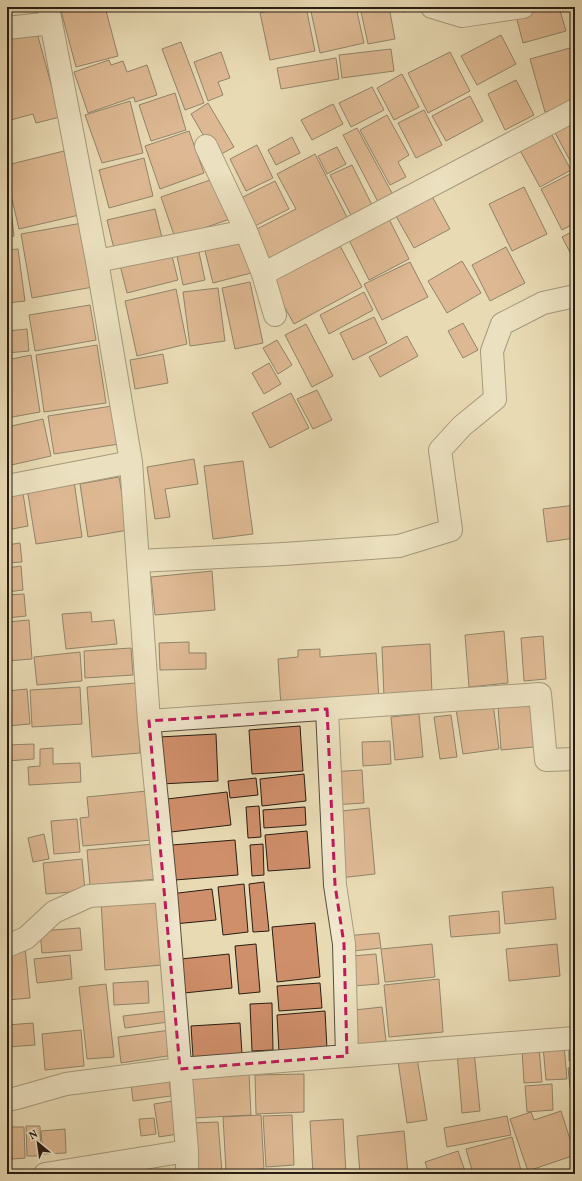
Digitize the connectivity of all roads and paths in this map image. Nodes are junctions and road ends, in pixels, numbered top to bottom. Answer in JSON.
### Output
{"nodes":[{"id":1,"x":432,"y":7,"type":"edge"},
{"id":2,"x":523,"y":7,"type":"edge"},
{"id":3,"x":50,"y":15,"type":"edge"},
{"id":4,"x":7,"y":28,"type":"edge"},
{"id":5,"x":575,"y":110,"type":"edge"},
{"id":6,"x":206,"y":146,"type":"dead end"},
{"id":7,"x":246,"y":231,"type":"junction"},
{"id":8,"x":97,"y":261,"type":"junction"},
{"id":9,"x":263,"y":274,"type":"junction"},
{"id":10,"x":575,"y":296,"type":"edge"},
{"id":11,"x":275,"y":316,"type":"dead end"},
{"id":12,"x":131,"y":462,"type":"junction"},
{"id":13,"x":7,"y":486,"type":"edge"},
{"id":14,"x":138,"y":561,"type":"junction"},
{"id":15,"x":327,"y":709,"type":"junction"},
{"id":16,"x":149,"y":721,"type":"junction"},
{"id":17,"x":575,"y":759,"type":"edge"},
{"id":18,"x":166,"y":891,"type":"junction"},
{"id":19,"x":7,"y":946,"type":"edge"},
{"id":20,"x":575,"y":1038,"type":"edge"},
{"id":21,"x":347,"y":1056,"type":"junction"},
{"id":22,"x":180,"y":1069,"type":"junction"},
{"id":23,"x":7,"y":1100,"type":"edge"},
{"id":24,"x":188,"y":1151,"type":"junction"},
{"id":25,"x":45,"y":1174,"type":"edge"},
{"id":26,"x":188,"y":1174,"type":"edge"}],
"edges":[{"from":1,"to":2,"type":"street"},
{"from":3,"to":4,"type":"street"},
{"from":3,"to":8,"type":"street"},
{"from":5,"to":9,"type":"street"},
{"from":6,"to":7,"type":"street"},
{"from":7,"to":8,"type":"street"},
{"from":7,"to":9,"type":"street"},
{"from":8,"to":12,"type":"street"},
{"from":9,"to":11,"type":"street"},
{"from":10,"to":14,"type":"street"},
{"from":12,"to":13,"type":"street"},
{"from":12,"to":14,"type":"street"},
{"from":14,"to":16,"type":"street"},
{"from":15,"to":16,"type":"street"},
{"from":15,"to":17,"type":"street"},
{"from":15,"to":21,"type":"street"},
{"from":16,"to":18,"type":"street"},
{"from":18,"to":19,"type":"street"},
{"from":18,"to":22,"type":"street"},
{"from":20,"to":21,"type":"street"},
{"from":21,"to":22,"type":"street"},
{"from":22,"to":23,"type":"street"},
{"from":22,"to":24,"type":"street"},
{"from":24,"to":25,"type":"street"},
{"from":24,"to":26,"type":"street"}]}
